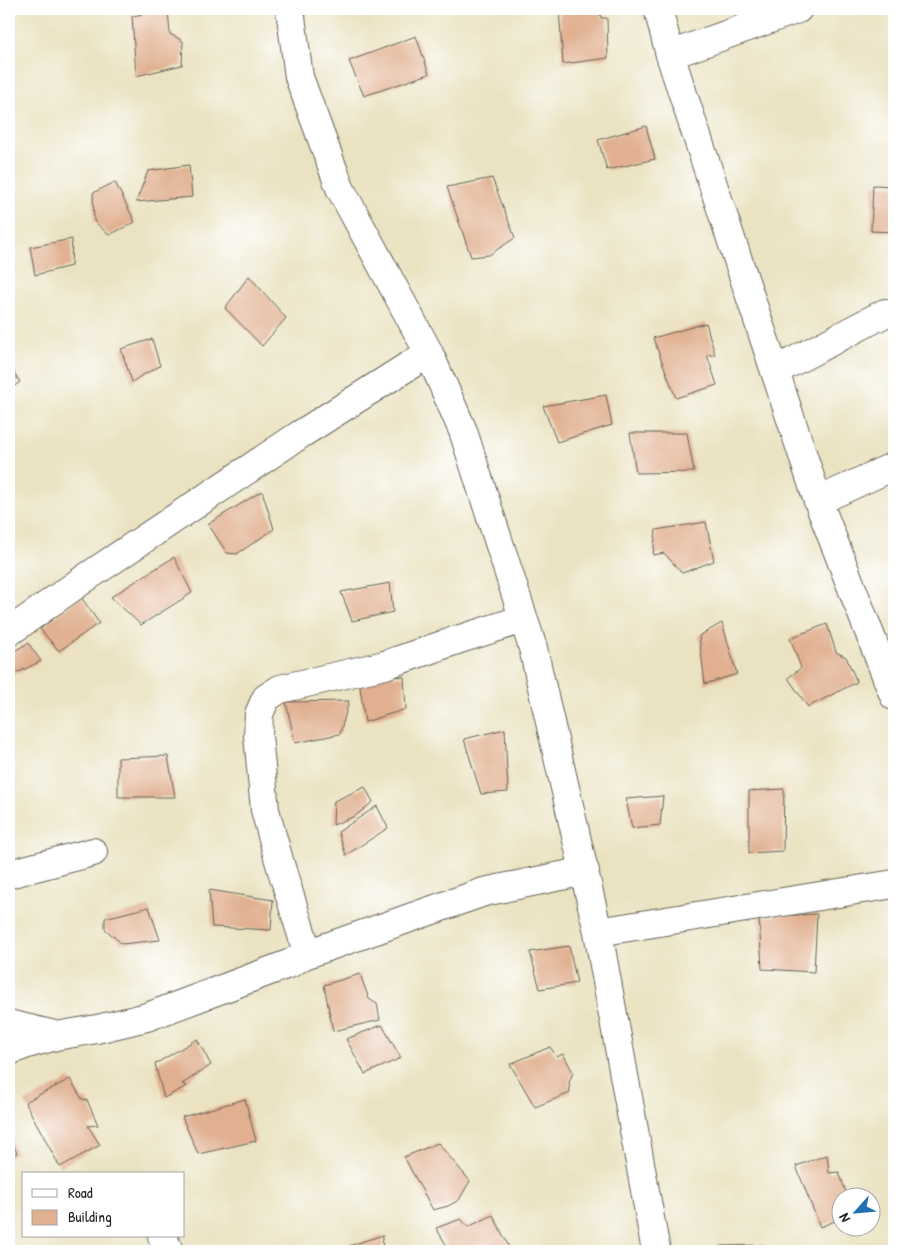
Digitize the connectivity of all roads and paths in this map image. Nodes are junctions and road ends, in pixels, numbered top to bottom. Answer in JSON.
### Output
{"nodes":[{"id":1,"x":290,"y":9,"type":"edge"},
{"id":2,"x":658,"y":9,"type":"edge"},
{"id":3,"x":798,"y":9,"type":"edge"},
{"id":4,"x":670,"y":55,"type":"junction"},
{"id":5,"x":885,"y":314,"type":"dead end"},
{"id":6,"x":429,"y":354,"type":"junction"},
{"id":7,"x":775,"y":371,"type":"junction"},
{"id":8,"x":894,"y":466,"type":"edge"},
{"id":9,"x":818,"y":501,"type":"junction"},
{"id":10,"x":523,"y":619,"type":"junction"},
{"id":11,"x":9,"y":632,"type":"edge"},
{"id":12,"x":894,"y":695,"type":"edge"},
{"id":13,"x":93,"y":852,"type":"dead end"},
{"id":14,"x":584,"y":871,"type":"junction"},
{"id":15,"x":9,"y":874,"type":"edge"},
{"id":16,"x":894,"y":884,"type":"edge"},
{"id":17,"x":598,"y":932,"type":"junction"},
{"id":18,"x":304,"y":955,"type":"junction"},
{"id":19,"x":9,"y":1024,"type":"edge"},
{"id":20,"x":56,"y":1036,"type":"junction"},
{"id":21,"x":9,"y":1051,"type":"edge"},
{"id":22,"x":163,"y":1238,"type":"edge"},
{"id":23,"x":169,"y":1251,"type":"edge"},
{"id":24,"x":656,"y":1251,"type":"edge"}],
"edges":[{"from":1,"to":6,"type":"street"},
{"from":2,"to":4,"type":"street"},
{"from":3,"to":4,"type":"street"},
{"from":4,"to":7,"type":"street"},
{"from":5,"to":7,"type":"street"},
{"from":6,"to":10,"type":"street"},
{"from":6,"to":11,"type":"street"},
{"from":7,"to":9,"type":"street"},
{"from":8,"to":9,"type":"street"},
{"from":9,"to":12,"type":"street"},
{"from":10,"to":14,"type":"street"},
{"from":10,"to":18,"type":"street"},
{"from":13,"to":15,"type":"street"},
{"from":14,"to":17,"type":"street"},
{"from":14,"to":18,"type":"street"},
{"from":16,"to":17,"type":"street"},
{"from":17,"to":24,"type":"street"},
{"from":18,"to":20,"type":"street"},
{"from":19,"to":20,"type":"street"},
{"from":20,"to":21,"type":"street"},
{"from":22,"to":23,"type":"street"}]}
